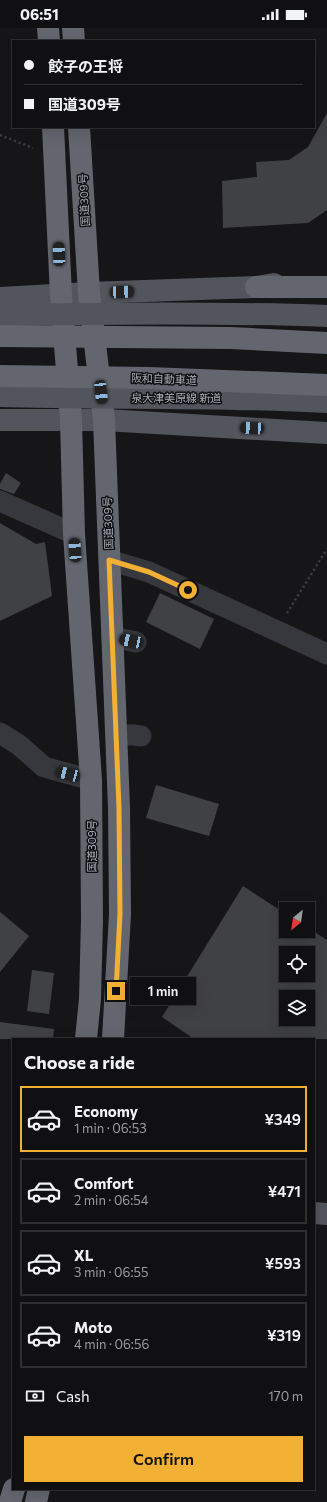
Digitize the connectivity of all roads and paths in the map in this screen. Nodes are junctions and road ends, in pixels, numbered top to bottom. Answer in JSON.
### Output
{"nodes":[{"id":1,"x":48,"y":28,"type":"edge"},
{"id":2,"x":73,"y":28,"type":"edge"},
{"id":3,"x":49,"y":40,"type":"edge"},
{"id":4,"x":74,"y":40,"type":"edge"},
{"id":5,"x":53,"y":128,"type":"edge"},
{"id":6,"x":79,"y":128,"type":"edge"},
{"id":7,"x":0,"y":135,"type":"edge"},
{"id":8,"x":54,"y":156,"type":"junction"},
{"id":9,"x":327,"y":276,"type":"edge"},
{"id":10,"x":256,"y":287,"type":"junction"},
{"id":11,"x":327,"y":287,"type":"edge"},
{"id":12,"x":90,"y":293,"type":"junction"},
{"id":13,"x":61,"y":296,"type":"junction"},
{"id":14,"x":0,"y":298,"type":"edge"},
{"id":15,"x":327,"y":309,"type":"edge"},
{"id":16,"x":258,"y":313,"type":"junction"},
{"id":17,"x":0,"y":315,"type":"edge"},
{"id":18,"x":327,"y":316,"type":"edge"},
{"id":19,"x":0,"y":336,"type":"edge"},
{"id":20,"x":327,"y":343,"type":"edge"},
{"id":21,"x":0,"y":376,"type":"edge"},
{"id":22,"x":327,"y":385,"type":"edge"},
{"id":23,"x":0,"y":396,"type":"edge"},
{"id":24,"x":327,"y":402,"type":"edge"},
{"id":25,"x":0,"y":420,"type":"edge"},
{"id":26,"x":71,"y":420,"type":"junction"},
{"id":27,"x":104,"y":420,"type":"junction"},
{"id":28,"x":327,"y":433,"type":"edge"},
{"id":29,"x":0,"y":501,"type":"edge"},
{"id":30,"x":74,"y":534,"type":"junction"},
{"id":31,"x":327,"y":549,"type":"edge"},
{"id":32,"x":109,"y":560,"type":"junction"},
{"id":33,"x":269,"y":632,"type":"junction"},
{"id":34,"x":112,"y":637,"type":"junction"},
{"id":35,"x":136,"y":642,"type":"dead end"},
{"id":36,"x":327,"y":654,"type":"edge"},
{"id":37,"x":0,"y":732,"type":"edge"},
{"id":38,"x":116,"y":735,"type":"junction"},
{"id":39,"x":141,"y":736,"type":"dead end"},
{"id":40,"x":92,"y":780,"type":"junction"},
{"id":41,"x":86,"y":1038,"type":"edge"},
{"id":42,"x":113,"y":1038,"type":"edge"},
{"id":43,"x":315,"y":1214,"type":"edge"},
{"id":44,"x":327,"y":1214,"type":"edge"},
{"id":45,"x":14,"y":1490,"type":"edge"},
{"id":46,"x":39,"y":1490,"type":"edge"},
{"id":47,"x":10,"y":1502,"type":"edge"},
{"id":48,"x":36,"y":1502,"type":"edge"}],
"edges":[{"from":1,"to":3,"type":"highway"},
{"from":2,"to":4,"type":"highway"},
{"from":5,"to":8,"type":"highway","name":"国道309号"},
{"from":6,"to":12,"type":"highway","name":"国道309号"},
{"from":7,"to":8,"type":"path"},
{"from":8,"to":13,"type":"highway","name":"国道309号"},
{"from":9,"to":10,"type":"main road"},
{"from":10,"to":11,"type":"highway"},
{"from":10,"to":12,"type":"main road"},
{"from":12,"to":13,"type":"main road"},
{"from":12,"to":27,"type":"highway","name":"国道309号"},
{"from":13,"to":14,"type":"main road"},
{"from":13,"to":26,"type":"highway","name":"国道309号"},
{"from":15,"to":16,"type":"highway","bridge":true},
{"from":16,"to":17,"type":"main road","bridge":true},
{"from":16,"to":18,"type":"main road","bridge":true},
{"from":19,"to":20,"type":"highway","bridge":true},
{"from":21,"to":22,"type":"highway","name":"阪和自動車道","bridge":true},
{"from":23,"to":24,"type":"main road","name":"泉大津美原線 新道","bridge":true},
{"from":25,"to":26,"type":"main road"},
{"from":26,"to":27,"type":"main road"},
{"from":26,"to":30,"type":"highway","name":"国道309号"},
{"from":27,"to":28,"type":"main road"},
{"from":27,"to":32,"type":"highway","name":"国道309号"},
{"from":29,"to":30,"type":"street"},
{"from":30,"to":40,"type":"highway","name":"国道309号"},
{"from":31,"to":33,"type":"path"},
{"from":32,"to":33,"type":"street"},
{"from":32,"to":34,"type":"highway","name":"国道309号"},
{"from":33,"to":36,"type":"street"},
{"from":34,"to":35,"type":"street"},
{"from":34,"to":38,"type":"highway","name":"国道309号"},
{"from":37,"to":40,"type":"street"},
{"from":38,"to":39,"type":"street"},
{"from":38,"to":42,"type":"highway","name":"国道309号"},
{"from":40,"to":41,"type":"highway","name":"国道309号"},
{"from":43,"to":44,"type":"main road"},
{"from":45,"to":47,"type":"highway"},
{"from":46,"to":48,"type":"highway"}]}
